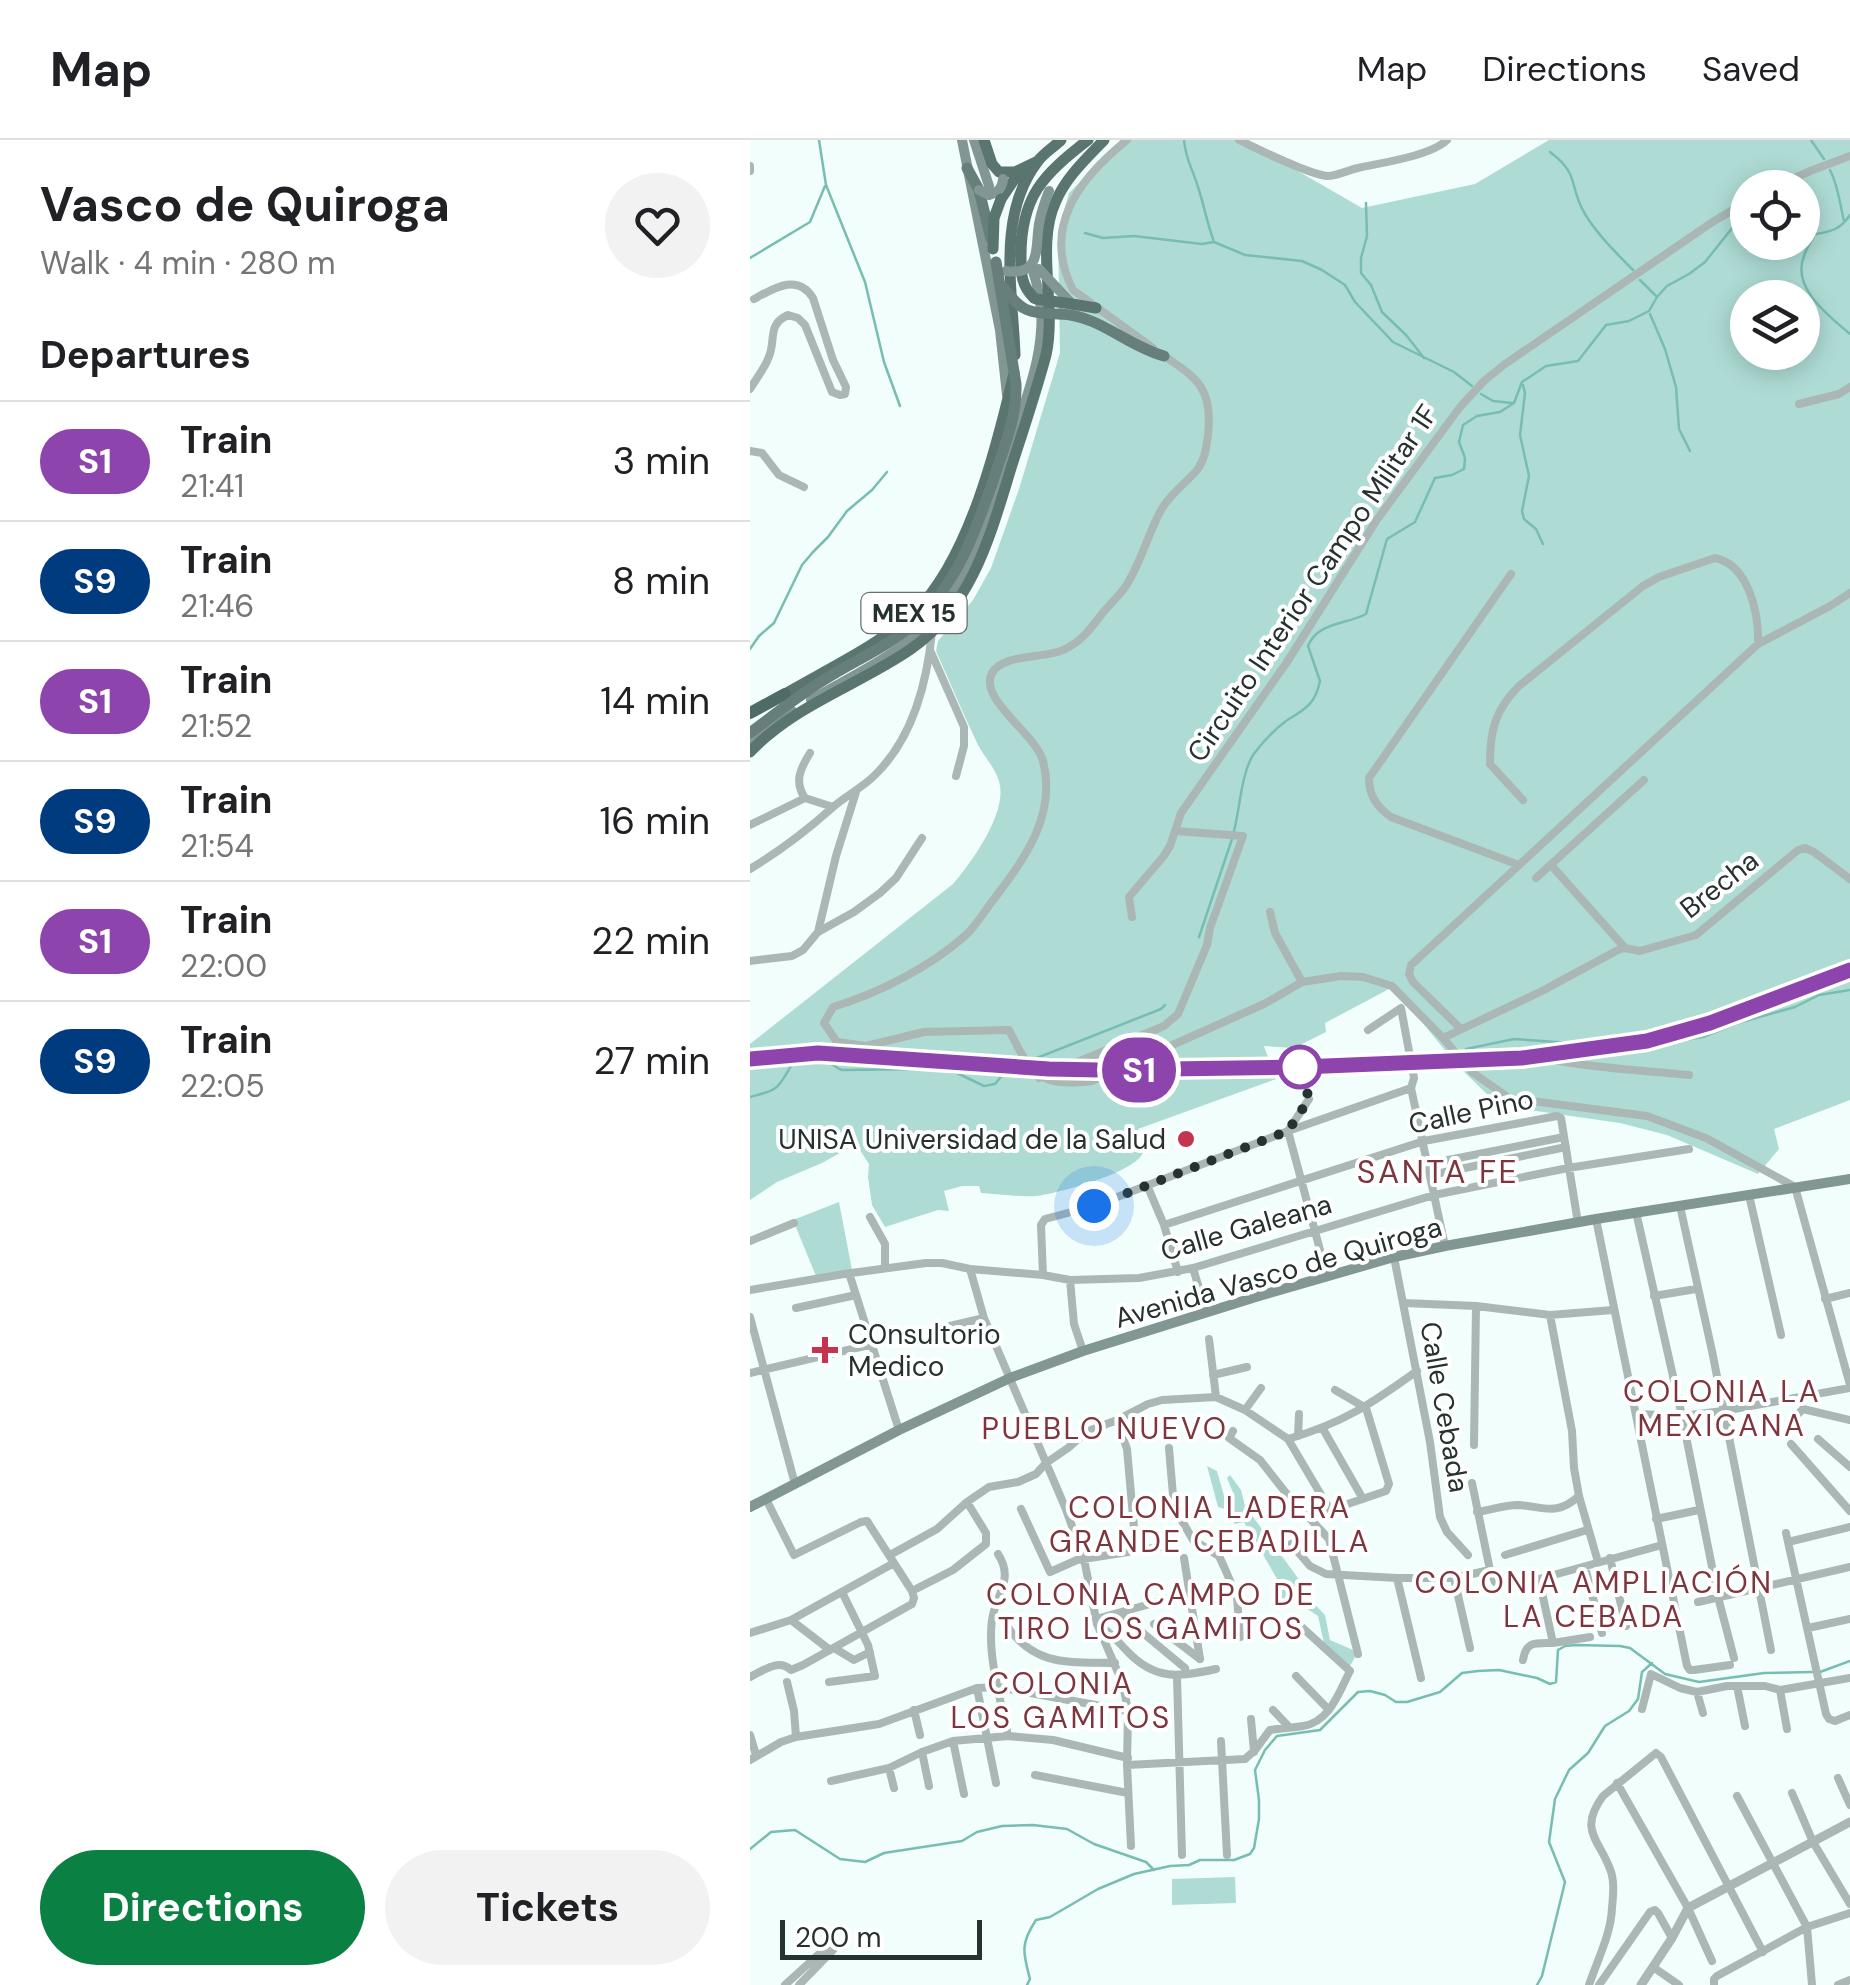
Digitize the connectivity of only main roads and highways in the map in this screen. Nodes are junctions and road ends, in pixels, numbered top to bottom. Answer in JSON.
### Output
{"nodes":[{"id":1,"x":962,"y":140,"type":"edge"},
{"id":2,"x":974,"y":140,"type":"edge"},
{"id":3,"x":984,"y":140,"type":"edge"},
{"id":4,"x":1062,"y":140,"type":"edge"},
{"id":5,"x":1088,"y":140,"type":"edge"},
{"id":6,"x":1104,"y":140,"type":"edge"},
{"id":7,"x":1038,"y":160,"type":"junction"},
{"id":8,"x":1063,"y":161,"type":"junction"},
{"id":9,"x":967,"y":168,"type":"junction"},
{"id":10,"x":1023,"y":168,"type":"junction"},
{"id":11,"x":1001,"y":175,"type":"junction"},
{"id":12,"x":981,"y":186,"type":"junction"},
{"id":13,"x":1026,"y":251,"type":"dead end"},
{"id":14,"x":994,"y":256,"type":"junction"},
{"id":15,"x":1036,"y":270,"type":"junction"},
{"id":16,"x":1000,"y":282,"type":"junction"},
{"id":17,"x":1035,"y":299,"type":"junction"},
{"id":18,"x":1072,"y":304,"type":"junction"},
{"id":19,"x":1096,"y":308,"type":"road end"},
{"id":20,"x":1014,"y":316,"type":"junction"},
{"id":21,"x":1050,"y":328,"type":"junction"},
{"id":22,"x":1164,"y":356,"type":"road end"},
{"id":23,"x":1008,"y":401,"type":"junction"},
{"id":24,"x":785,"y":694,"type":"joint"},
{"id":25,"x":750,"y":716,"type":"edge"},
{"id":26,"x":750,"y":737,"type":"edge"},
{"id":27,"x":750,"y":752,"type":"edge"},
{"id":28,"x":1849,"y":1181,"type":"edge"},
{"id":29,"x":750,"y":1507,"type":"edge"}],
"edges":[{"from":1,"to":9,"type":"main road"},
{"from":2,"to":12,"type":"main road"},
{"from":3,"to":11,"type":"highway"},
{"from":4,"to":7,"type":"highway","number":"MEX 15"},
{"from":5,"to":8,"type":"highway"},
{"from":6,"to":21,"type":"highway","number":"MEX 15"},
{"from":7,"to":10,"type":"highway"},
{"from":7,"to":20,"type":"highway","number":"MEX 15"},
{"from":8,"to":14,"type":"main road","bridge":true},
{"from":8,"to":17,"type":"highway"},
{"from":9,"to":12,"type":"main road"},
{"from":9,"to":23,"type":"main road"},
{"from":10,"to":11,"type":"highway"},
{"from":10,"to":14,"type":"highway","bridge":true},
{"from":11,"to":12,"type":"main road","bridge":true},
{"from":12,"to":14,"type":"main road","bridge":true},
{"from":13,"to":15,"type":"main road"},
{"from":14,"to":16,"type":"main road","bridge":true},
{"from":15,"to":18,"type":"main road","bridge":true},
{"from":15,"to":21,"type":"main road"},
{"from":15,"to":26,"type":"main road"},
{"from":16,"to":22,"type":"main road","bridge":true},
{"from":16,"to":26,"type":"main road","bridge":true},
{"from":17,"to":18,"type":"highway","bridge":true},
{"from":17,"to":20,"type":"highway"},
{"from":18,"to":19,"type":"highway"},
{"from":20,"to":23,"type":"highway","number":"MEX 15"},
{"from":21,"to":27,"type":"highway","number":"MEX 15"},
{"from":23,"to":24,"type":"highway","number":"MEX 15"},
{"from":24,"to":25,"type":"highway"},
{"from":28,"to":29,"type":"main road","name":"Avenida Vasco de Quiroga"}]}
